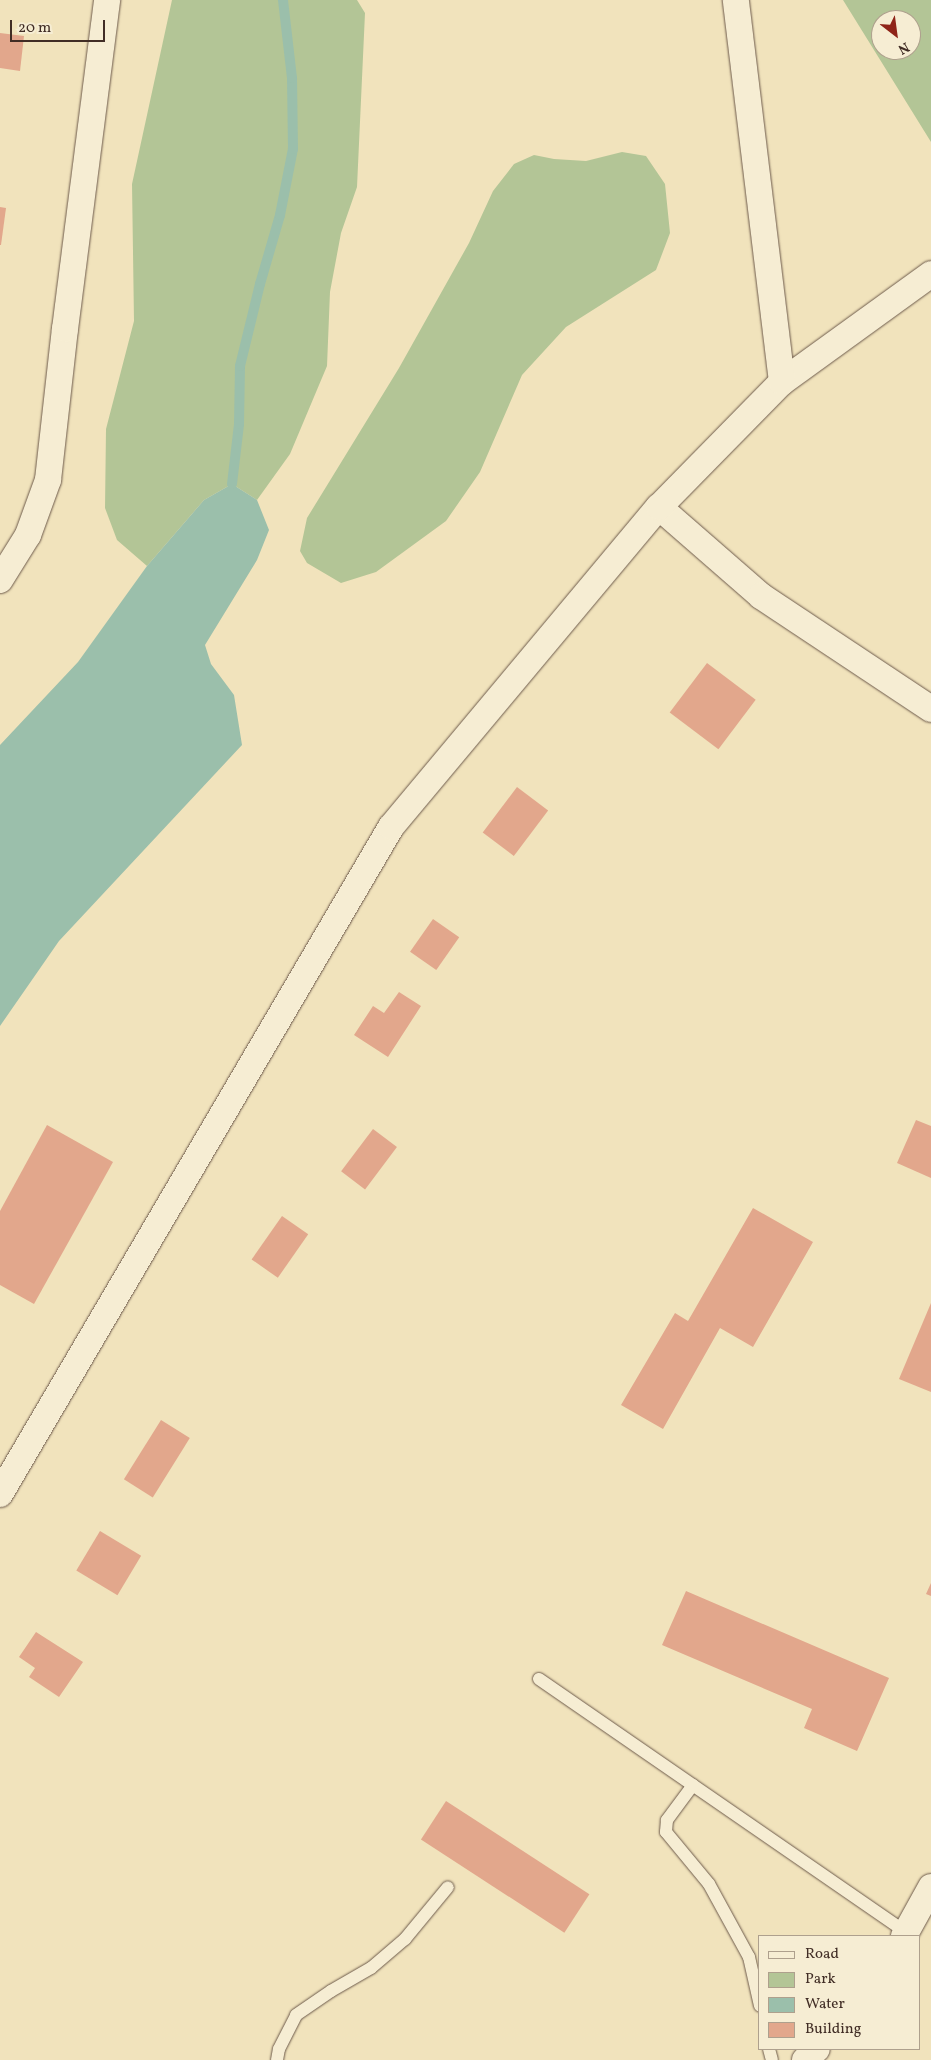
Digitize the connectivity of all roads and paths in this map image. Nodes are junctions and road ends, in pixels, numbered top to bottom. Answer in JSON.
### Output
{"nodes":[{"id":1,"x":107,"y":0,"type":"edge"},
{"id":2,"x":736,"y":0,"type":"edge"},
{"id":3,"x":931,"y":274,"type":"edge"},
{"id":4,"x":782,"y":382,"type":"junction"},
{"id":5,"x":659,"y":507,"type":"junction"},
{"id":6,"x":0,"y":580,"type":"edge"},
{"id":7,"x":931,"y":708,"type":"edge"},
{"id":8,"x":0,"y":1494,"type":"edge"},
{"id":9,"x":538,"y":1679,"type":"dead end"},
{"id":10,"x":692,"y":1785,"type":"junction"},
{"id":11,"x":448,"y":1887,"type":"dead end"},
{"id":12,"x":931,"y":1887,"type":"edge"},
{"id":13,"x":905,"y":1934,"type":"edge"},
{"id":14,"x":758,"y":1997,"type":"edge"},
{"id":15,"x":816,"y":2050,"type":"edge"},
{"id":16,"x":278,"y":2060,"type":"edge"},
{"id":17,"x":805,"y":2060,"type":"edge"}],
"edges":[{"from":1,"to":6,"type":"street"},
{"from":2,"to":4,"type":"street"},
{"from":3,"to":4,"type":"street"},
{"from":4,"to":5,"type":"street"},
{"from":5,"to":7,"type":"street"},
{"from":5,"to":8,"type":"street"},
{"from":9,"to":10,"type":"lane"},
{"from":10,"to":13,"type":"lane"},
{"from":10,"to":14,"type":"lane"},
{"from":11,"to":16,"type":"lane"},
{"from":12,"to":13,"type":"street"},
{"from":15,"to":17,"type":"street"}]}
